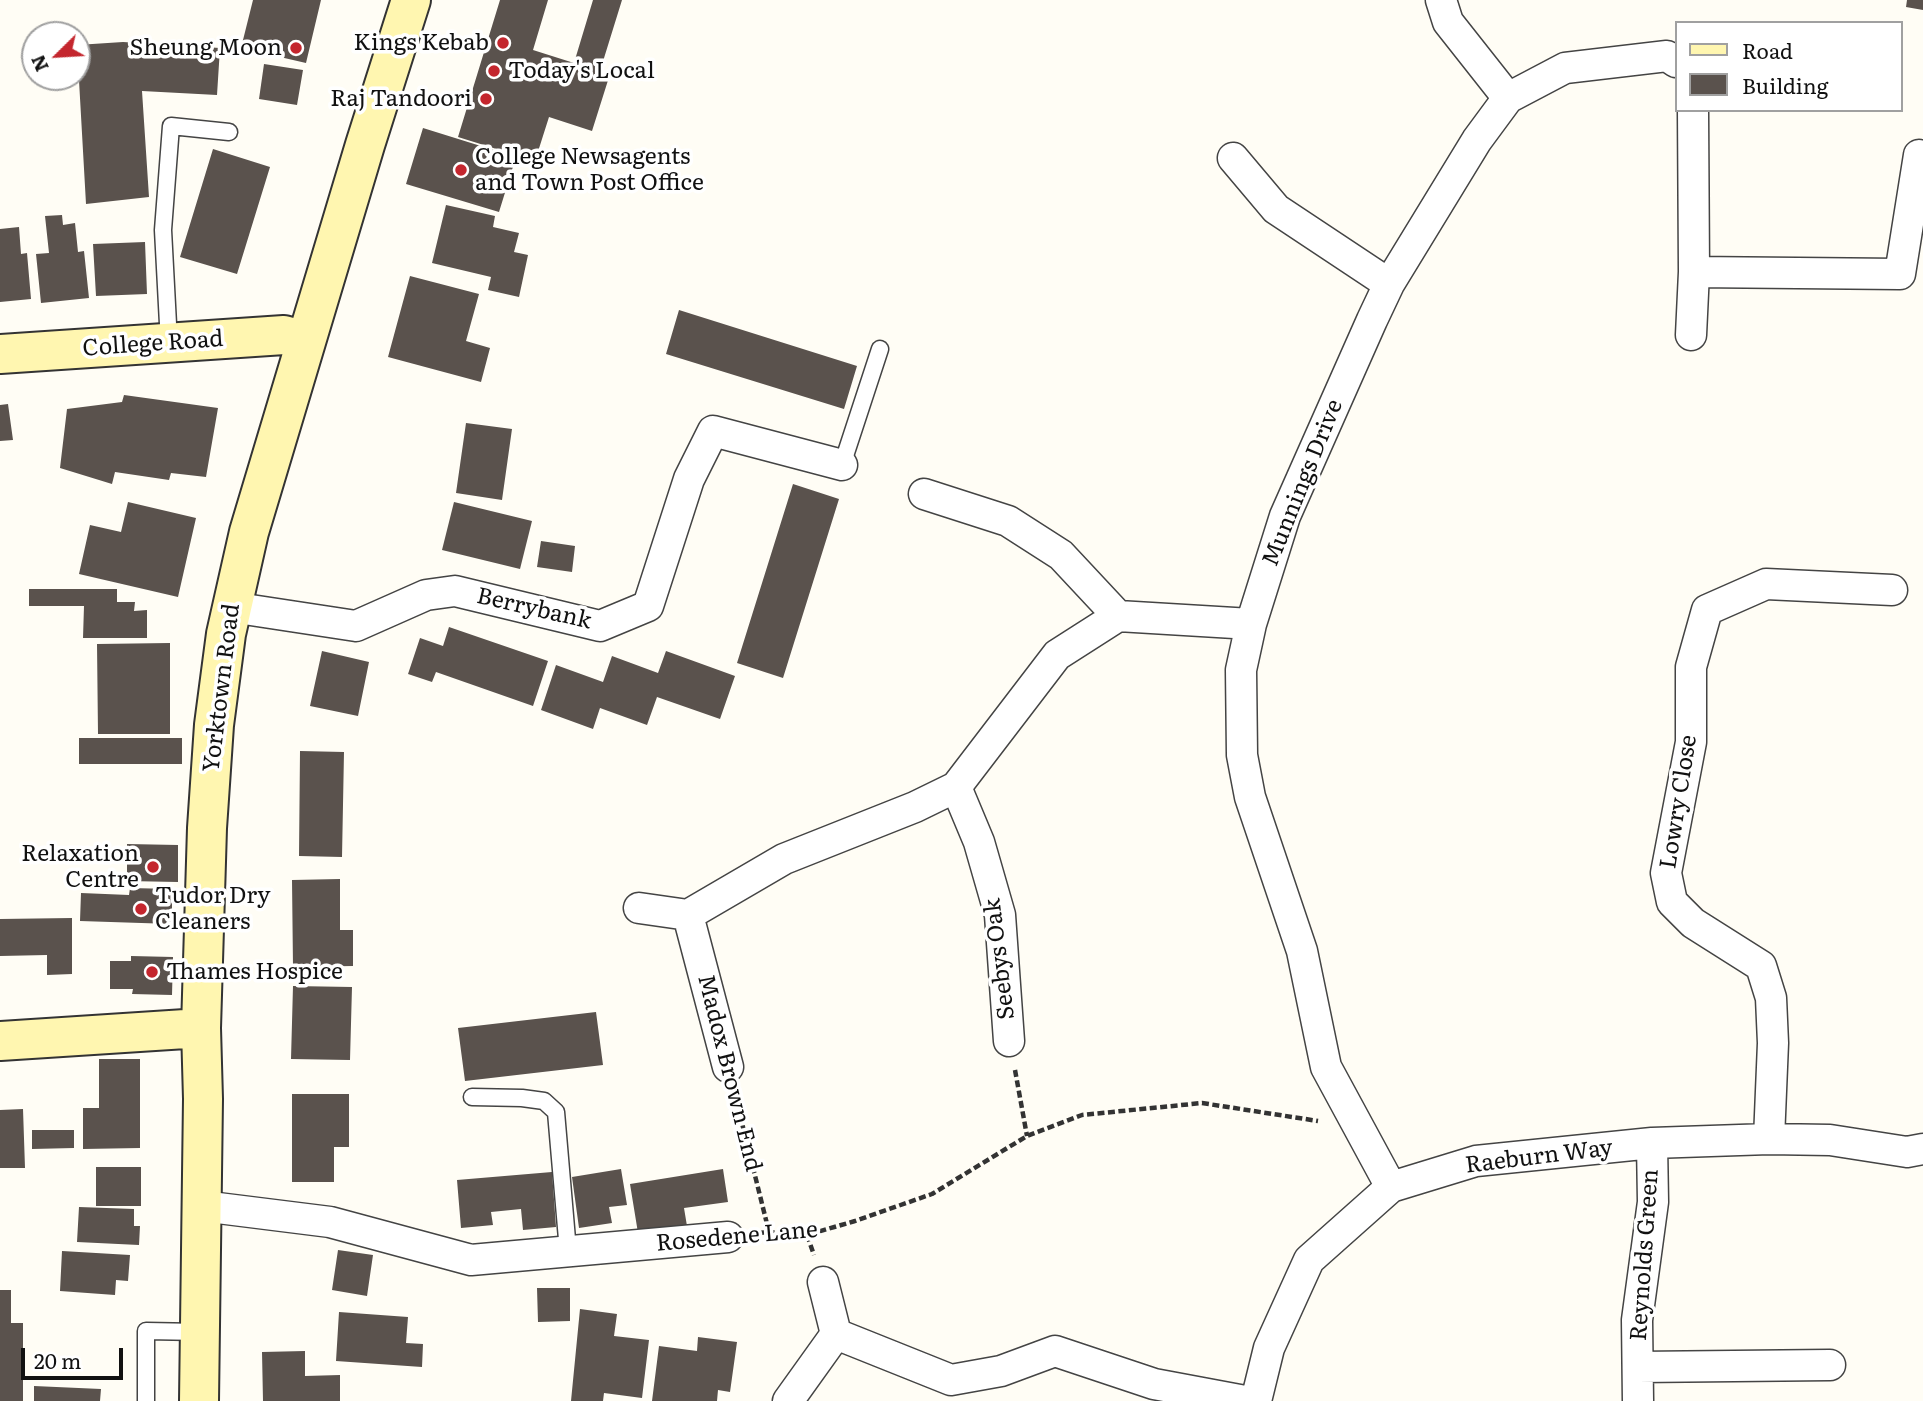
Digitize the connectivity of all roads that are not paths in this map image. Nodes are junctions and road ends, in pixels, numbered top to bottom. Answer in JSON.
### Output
{"nodes":[{"id":1,"x":411,"y":0,"type":"edge"},
{"id":2,"x":1441,"y":0,"type":"edge"},
{"id":3,"x":1674,"y":61,"type":"edge"},
{"id":4,"x":1508,"y":98,"type":"junction"},
{"id":5,"x":1693,"y":112,"type":"edge"},
{"id":6,"x":229,"y":132,"type":"dead end"},
{"id":7,"x":1919,"y":155,"type":"dead end"},
{"id":8,"x":1233,"y":158,"type":"dead end"},
{"id":9,"x":1694,"y":272,"type":"junction"},
{"id":10,"x":1389,"y":284,"type":"junction"},
{"id":11,"x":1691,"y":335,"type":"dead end"},
{"id":12,"x":306,"y":341,"type":"junction"},
{"id":13,"x":169,"y":343,"type":"junction"},
{"id":14,"x":880,"y":349,"type":"dead end"},
{"id":15,"x":0,"y":354,"type":"edge"},
{"id":16,"x":842,"y":465,"type":"joint"},
{"id":17,"x":924,"y":494,"type":"dead end"},
{"id":18,"x":1892,"y":590,"type":"dead end"},
{"id":19,"x":231,"y":607,"type":"junction"},
{"id":20,"x":1118,"y":616,"type":"junction"},
{"id":21,"x":1251,"y":624,"type":"junction"},
{"id":22,"x":956,"y":787,"type":"junction"},
{"id":23,"x":639,"y":908,"type":"dead end"},
{"id":24,"x":688,"y":915,"type":"junction"},
{"id":25,"x":201,"y":1028,"type":"junction"},
{"id":26,"x":0,"y":1041,"type":"edge"},
{"id":27,"x":1009,"y":1041,"type":"road end"},
{"id":28,"x":728,"y":1067,"type":"road end"},
{"id":29,"x":472,"y":1097,"type":"dead end"},
{"id":30,"x":1769,"y":1139,"type":"junction"},
{"id":31,"x":1652,"y":1143,"type":"junction"},
{"id":32,"x":1918,"y":1154,"type":"edge"},
{"id":33,"x":1391,"y":1187,"type":"junction"},
{"id":34,"x":202,"y":1206,"type":"junction"},
{"id":35,"x":728,"y":1237,"type":"road end"},
{"id":36,"x":568,"y":1251,"type":"junction"},
{"id":37,"x":823,"y":1282,"type":"dead end"},
{"id":38,"x":200,"y":1332,"type":"junction"},
{"id":39,"x":836,"y":1334,"type":"junction"},
{"id":40,"x":1830,"y":1364,"type":"dead end"},
{"id":41,"x":1638,"y":1367,"type":"junction"},
{"id":42,"x":146,"y":1401,"type":"edge"},
{"id":43,"x":199,"y":1401,"type":"edge"},
{"id":44,"x":789,"y":1401,"type":"edge"},
{"id":45,"x":1245,"y":1401,"type":"edge"},
{"id":46,"x":1255,"y":1401,"type":"edge"},
{"id":47,"x":1638,"y":1401,"type":"edge"}],
"edges":[{"from":1,"to":12,"type":"street","name":"Yorktown Road"},
{"from":2,"to":4,"type":"street"},
{"from":3,"to":4,"type":"street","name":"Munnings Drive"},
{"from":4,"to":10,"type":"street","name":"Munnings Drive"},
{"from":5,"to":9,"type":"street"},
{"from":6,"to":13,"type":"lane"},
{"from":7,"to":9,"type":"street"},
{"from":8,"to":10,"type":"street"},
{"from":9,"to":11,"type":"street"},
{"from":10,"to":21,"type":"street","name":"Munnings Drive"},
{"from":12,"to":13,"type":"street","name":"College Road"},
{"from":12,"to":19,"type":"street","name":"Yorktown Road"},
{"from":13,"to":15,"type":"street","name":"College Road"},
{"from":14,"to":16,"type":"lane"},
{"from":16,"to":19,"type":"street","name":"Berrybank"},
{"from":17,"to":20,"type":"street"},
{"from":18,"to":30,"type":"street","name":"Lowry Close"},
{"from":19,"to":25,"type":"street","name":"Yorktown Road"},
{"from":20,"to":21,"type":"street"},
{"from":20,"to":22,"type":"street"},
{"from":21,"to":33,"type":"street","name":"Munnings Drive"},
{"from":22,"to":24,"type":"street"},
{"from":22,"to":27,"type":"street","name":"Seebys Oak"},
{"from":23,"to":24,"type":"street"},
{"from":24,"to":28,"type":"street","name":"Madox Brown End"},
{"from":25,"to":26,"type":"street"},
{"from":25,"to":34,"type":"street","name":"Yorktown Road"},
{"from":29,"to":36,"type":"lane"},
{"from":30,"to":31,"type":"street","name":"Raeburn Way"},
{"from":30,"to":32,"type":"street","name":"Raeburn Way"},
{"from":31,"to":33,"type":"street","name":"Raeburn Way"},
{"from":31,"to":41,"type":"street","name":"Reynolds Green"},
{"from":33,"to":46,"type":"street","name":"Raeburn Way"},
{"from":34,"to":36,"type":"street","name":"Rosedene Lane"},
{"from":34,"to":38,"type":"street","name":"Yorktown Road"},
{"from":35,"to":36,"type":"street","name":"Rosedene Lane"},
{"from":37,"to":39,"type":"street"},
{"from":38,"to":42,"type":"lane"},
{"from":38,"to":43,"type":"street","name":"Yorktown Road"},
{"from":39,"to":44,"type":"street"},
{"from":39,"to":45,"type":"street"},
{"from":40,"to":41,"type":"street","name":"Reynolds Green"},
{"from":41,"to":47,"type":"street","name":"Reynolds Green"}]}
